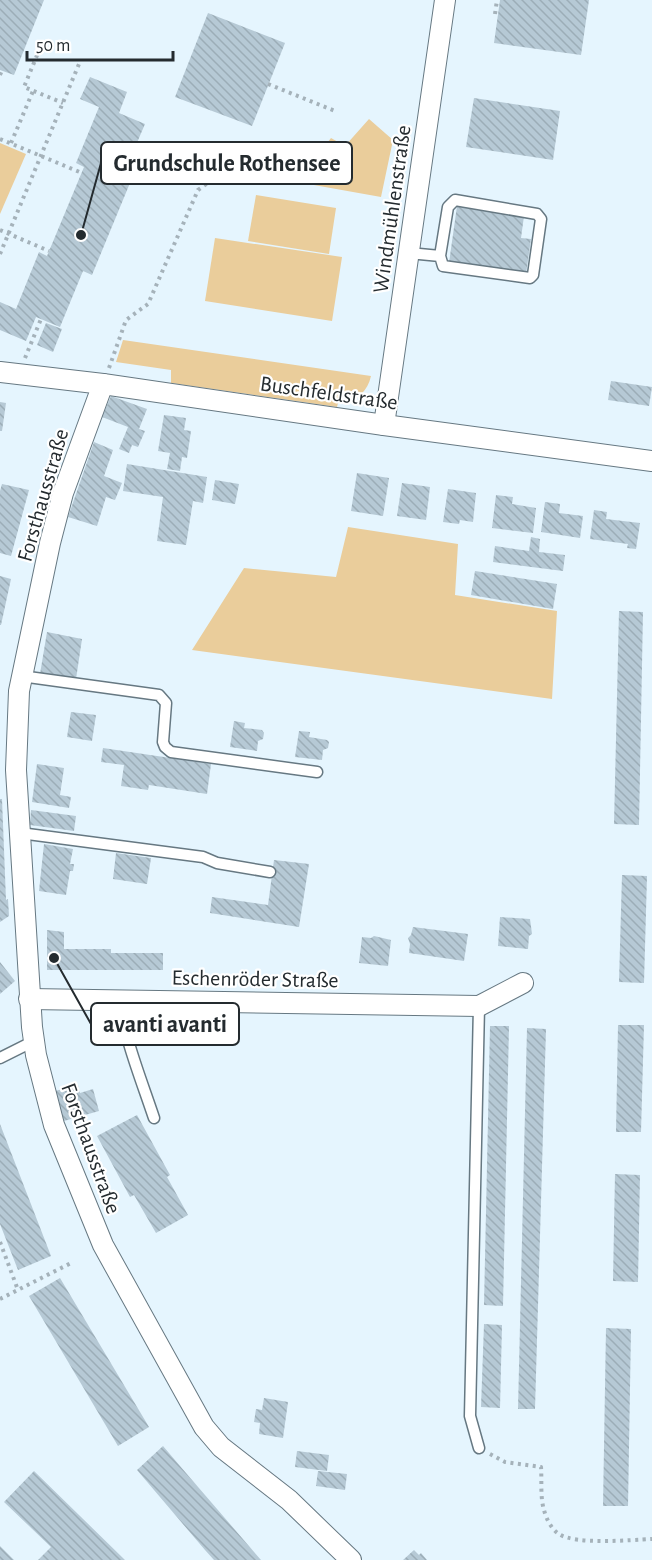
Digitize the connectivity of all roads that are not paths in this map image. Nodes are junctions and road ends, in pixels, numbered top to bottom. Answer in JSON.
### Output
{"nodes":[{"id":1,"x":445,"y":0,"type":"edge"},
{"id":2,"x":409,"y":253,"type":"junction"},
{"id":3,"x":440,"y":256,"type":"junction"},
{"id":4,"x":9,"y":373,"type":"edge"},
{"id":5,"x":103,"y":384,"type":"junction"},
{"id":6,"x":384,"y":425,"type":"junction"},
{"id":7,"x":652,"y":461,"type":"edge"},
{"id":8,"x":21,"y":676,"type":"junction"},
{"id":9,"x":9,"y":708,"type":"edge"},
{"id":10,"x":317,"y":772,"type":"dead end"},
{"id":11,"x":20,"y":833,"type":"junction"},
{"id":12,"x":270,"y":872,"type":"dead end"},
{"id":13,"x":523,"y":983,"type":"dead end"},
{"id":14,"x":29,"y":999,"type":"junction"},
{"id":15,"x":119,"y":999,"type":"junction"},
{"id":16,"x":479,"y":1006,"type":"junction"},
{"id":17,"x":34,"y":1041,"type":"junction"},
{"id":18,"x":0,"y":1058,"type":"edge"},
{"id":19,"x":154,"y":1118,"type":"dead end"},
{"id":20,"x":479,"y":1448,"type":"road end"},
{"id":21,"x":351,"y":1560,"type":"edge"}],
"edges":[{"from":1,"to":2,"type":"street","name":"Windmühlenstraße"},
{"from":2,"to":3,"type":"lane"},
{"from":2,"to":6,"type":"street","name":"Windmühlenstraße"},
{"from":3,"to":3,"type":"lane"},
{"from":4,"to":5,"type":"street","name":"Buschfeldstraße"},
{"from":5,"to":6,"type":"street","name":"Buschfeldstraße"},
{"from":5,"to":8,"type":"street","name":"Forsthausstraße"},
{"from":6,"to":7,"type":"street","name":"Buschfeldstraße"},
{"from":8,"to":9,"type":"street","name":"Forsthausstraße"},
{"from":8,"to":10,"type":"lane"},
{"from":9,"to":11,"type":"street","name":"Forsthausstraße"},
{"from":11,"to":12,"type":"lane"},
{"from":11,"to":14,"type":"street","name":"Forsthausstraße"},
{"from":13,"to":16,"type":"street","name":"Eschenröder Straße"},
{"from":14,"to":15,"type":"street","name":"Eschenröder Straße"},
{"from":14,"to":17,"type":"street","name":"Forsthausstraße"},
{"from":15,"to":16,"type":"street","name":"Eschenröder Straße"},
{"from":15,"to":19,"type":"lane"},
{"from":16,"to":20,"type":"lane"},
{"from":17,"to":18,"type":"lane"},
{"from":17,"to":21,"type":"street","name":"Forsthausstraße"}]}
